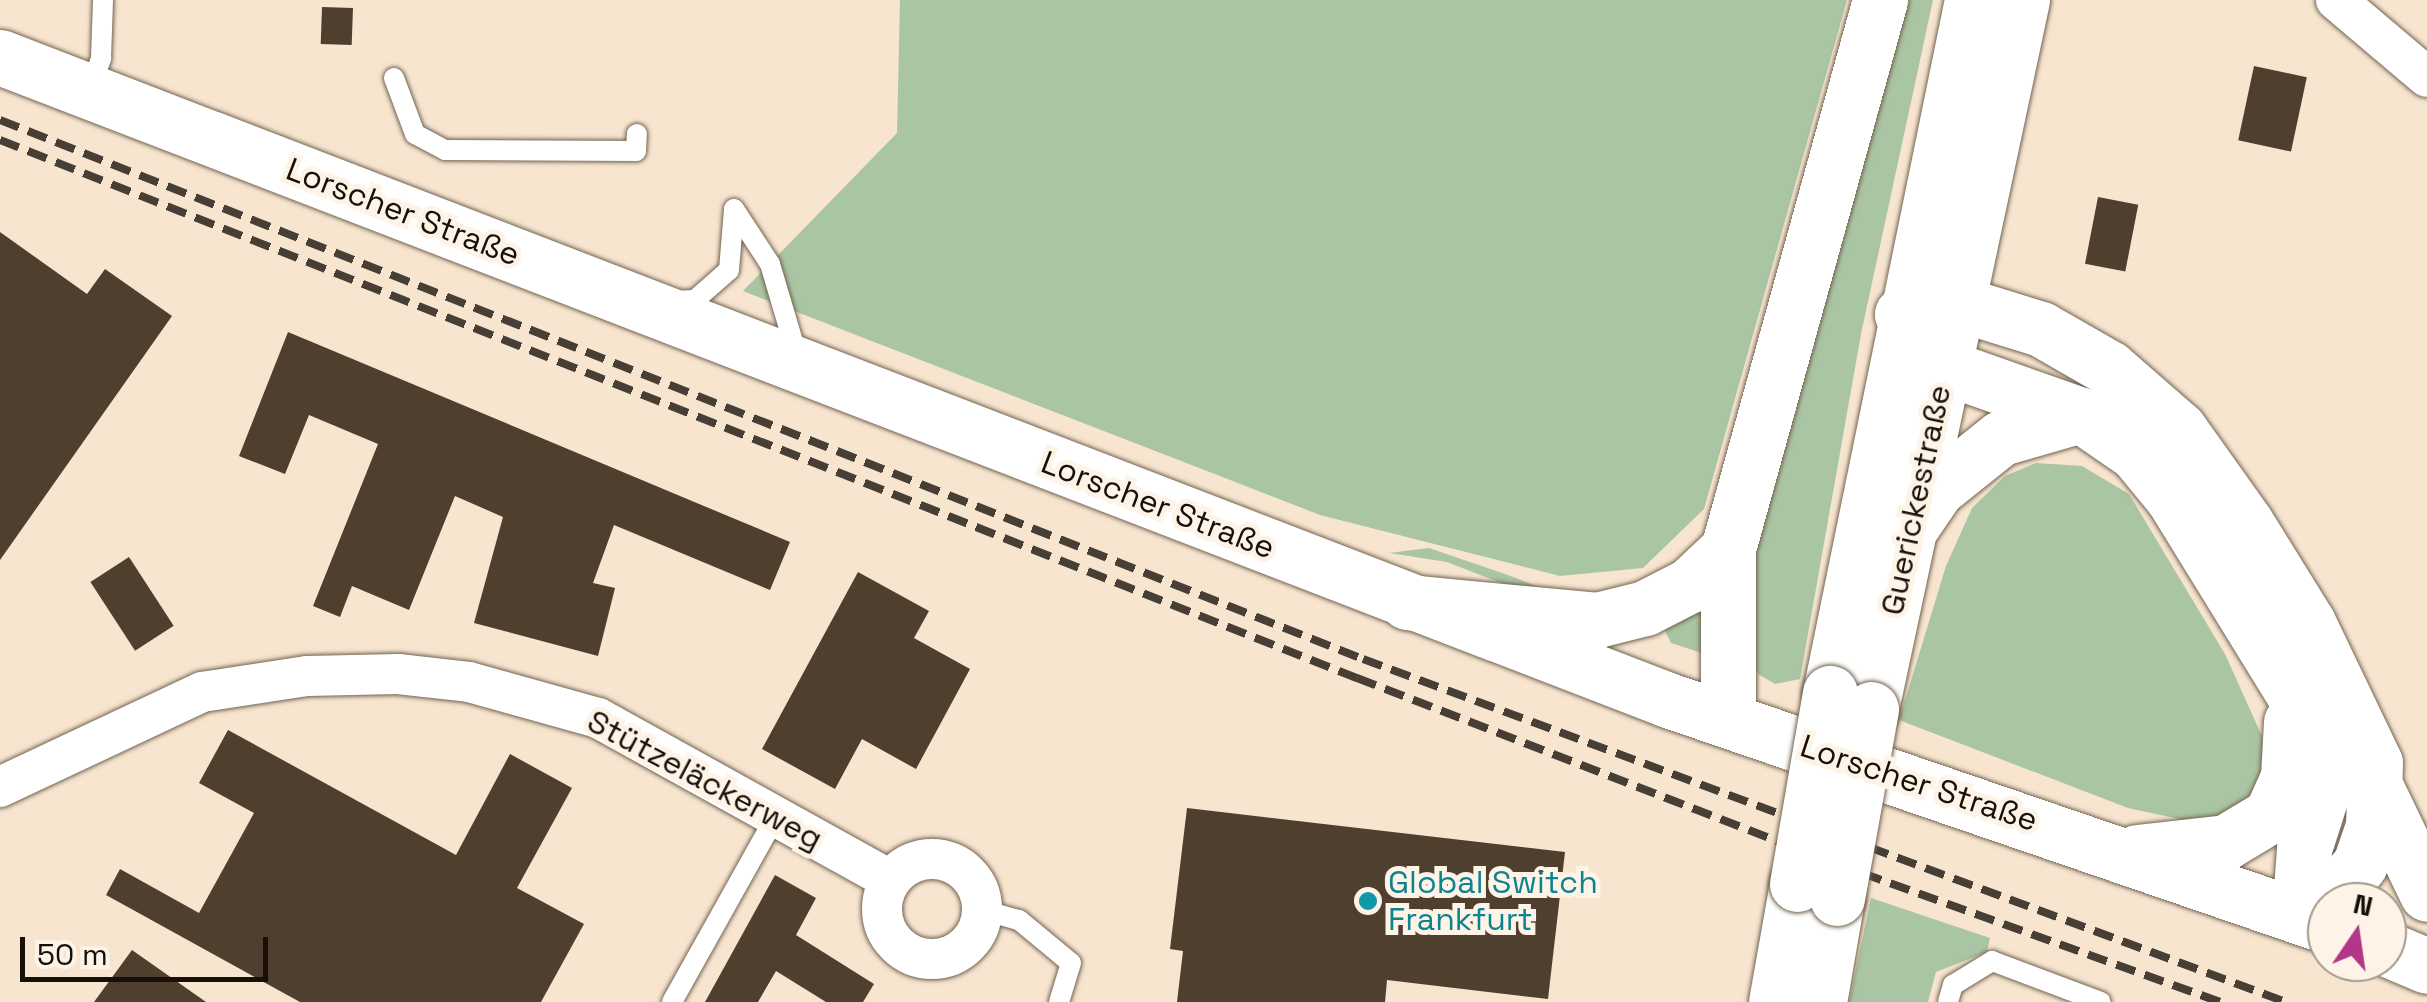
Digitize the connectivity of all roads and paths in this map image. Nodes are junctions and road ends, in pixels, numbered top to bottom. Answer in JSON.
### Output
{"nodes":[{"id":1,"x":103,"y":0,"type":"edge"},
{"id":2,"x":1880,"y":0,"type":"edge"},
{"id":3,"x":1972,"y":0,"type":"edge"},
{"id":4,"x":2022,"y":0,"type":"edge"},
{"id":5,"x":2336,"y":0,"type":"edge"},
{"id":6,"x":0,"y":57,"type":"edge"},
{"id":7,"x":2427,"y":77,"type":"edge"},
{"id":8,"x":394,"y":78,"type":"dead end"},
{"id":9,"x":90,"y":90,"type":"junction"},
{"id":10,"x":636,"y":134,"type":"dead end"},
{"id":11,"x":638,"y":303,"type":"junction"},
{"id":12,"x":1958,"y":303,"type":"junction"},
{"id":13,"x":1902,"y":314,"type":"junction"},
{"id":14,"x":802,"y":366,"type":"junction"},
{"id":15,"x":1944,"y":367,"type":"junction"},
{"id":16,"x":2081,"y":415,"type":"junction"},
{"id":17,"x":1907,"y":534,"type":"junction"},
{"id":18,"x":1728,"y":549,"type":"junction"},
{"id":19,"x":1406,"y":602,"type":"junction"},
{"id":20,"x":2284,"y":680,"type":"junction"},
{"id":21,"x":1851,"y":701,"type":"junction"},
{"id":22,"x":1728,"y":720,"type":"junction"},
{"id":23,"x":0,"y":787,"type":"edge"},
{"id":24,"x":2377,"y":790,"type":"junction"},
{"id":25,"x":776,"y":816,"type":"junction"},
{"id":26,"x":2129,"y":854,"type":"junction"},
{"id":27,"x":890,"y":880,"type":"junction"},
{"id":28,"x":2345,"y":882,"type":"edge"},
{"id":29,"x":1817,"y":891,"type":"junction"},
{"id":30,"x":2427,"y":894,"type":"edge"},
{"id":31,"x":2307,"y":902,"type":"edge"},
{"id":32,"x":984,"y":910,"type":"junction"},
{"id":33,"x":2307,"y":918,"type":"edge"},
{"id":34,"x":672,"y":1002,"type":"edge"},
{"id":35,"x":1059,"y":1002,"type":"edge"},
{"id":36,"x":1776,"y":1002,"type":"edge"},
{"id":37,"x":1818,"y":1002,"type":"edge"},
{"id":38,"x":1948,"y":1002,"type":"edge"},
{"id":39,"x":2101,"y":1002,"type":"edge"}],
"edges":[{"from":1,"to":9,"type":"lane"},
{"from":2,"to":18,"type":"main road"},
{"from":3,"to":13,"type":"main road","name":"Guerickestraße"},
{"from":4,"to":12,"type":"main road","name":"Guerickestraße"},
{"from":5,"to":7,"type":"street"},
{"from":6,"to":9,"type":"main road","name":"Lorscher Straße"},
{"from":8,"to":10,"type":"lane"},
{"from":9,"to":11,"type":"main road","name":"Lorscher Straße"},
{"from":11,"to":14,"type":"main road","name":"Lorscher Straße"},
{"from":11,"to":14,"type":"lane"},
{"from":12,"to":13,"type":"main road"},
{"from":12,"to":15,"type":"main road","name":"Guerickestraße"},
{"from":12,"to":24,"type":"main road"},
{"from":13,"to":15,"type":"main road"},
{"from":13,"to":21,"type":"main road","name":"Guerickestraße"},
{"from":14,"to":19,"type":"main road","name":"Lorscher Straße"},
{"from":15,"to":16,"type":"main road"},
{"from":15,"to":17,"type":"main road","name":"Guerickestraße"},
{"from":16,"to":17,"type":"main road"},
{"from":16,"to":20,"type":"main road"},
{"from":17,"to":21,"type":"main road","name":"Guerickestraße"},
{"from":18,"to":19,"type":"main road"},
{"from":18,"to":22,"type":"main road"},
{"from":19,"to":22,"type":"main road","name":"Lorscher Straße"},
{"from":20,"to":26,"type":"main road"},
{"from":20,"to":31,"type":"main road"},
{"from":21,"to":29,"type":"main road","name":"Guerickestraße","bridge":true},
{"from":22,"to":26,"type":"main road","name":"Lorscher Straße"},
{"from":23,"to":25,"type":"street","name":"Stützeläckerweg"},
{"from":24,"to":28,"type":"main road"},
{"from":24,"to":30,"type":"main road"},
{"from":25,"to":27,"type":"street","name":"Stützeläckerweg"},
{"from":25,"to":34,"type":"lane"},
{"from":26,"to":33,"type":"main road","name":"Lorscher Straße"},
{"from":27,"to":32,"type":"street"},
{"from":27,"to":32,"type":"street"},
{"from":29,"to":36,"type":"main road","name":"Guerickestraße"},
{"from":29,"to":37,"type":"main road","name":"Guerickestraße"},
{"from":32,"to":35,"type":"lane"},
{"from":38,"to":39,"type":"lane"}]}
